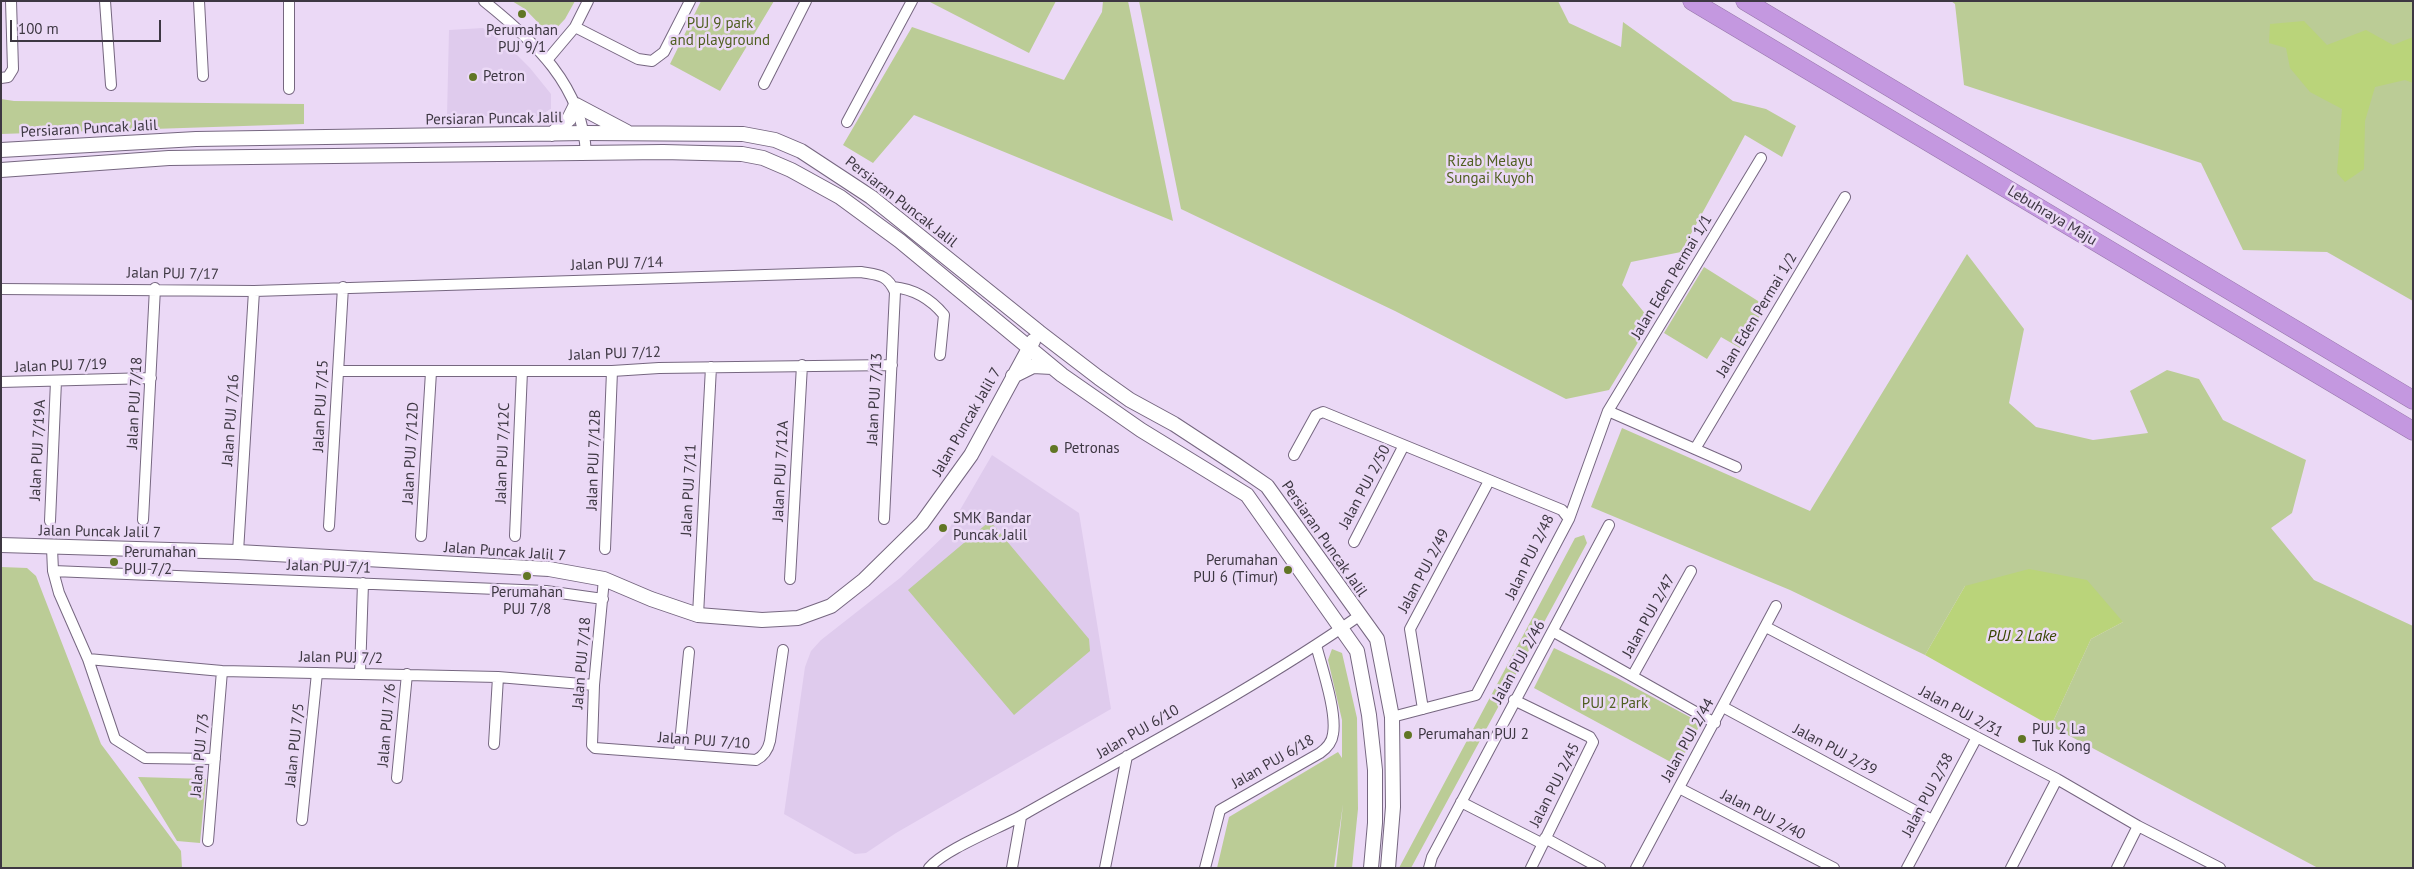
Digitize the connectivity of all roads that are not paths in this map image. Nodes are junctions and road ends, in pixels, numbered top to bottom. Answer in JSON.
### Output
{"nodes":[{"id":1,"x":11,"y":1,"type":"edge"},
{"id":2,"x":105,"y":1,"type":"edge"},
{"id":3,"x":199,"y":1,"type":"edge"},
{"id":4,"x":289,"y":1,"type":"edge"},
{"id":5,"x":484,"y":1,"type":"edge"},
{"id":6,"x":588,"y":1,"type":"edge"},
{"id":7,"x":690,"y":1,"type":"edge"},
{"id":8,"x":806,"y":1,"type":"edge"},
{"id":9,"x":912,"y":1,"type":"edge"},
{"id":10,"x":1692,"y":1,"type":"edge"},
{"id":11,"x":1745,"y":1,"type":"edge"},
{"id":12,"x":574,"y":27,"type":"junction"},
{"id":13,"x":548,"y":59,"type":"junction"},
{"id":14,"x":203,"y":76,"type":"dead end"},
{"id":15,"x":2,"y":79,"type":"edge"},
{"id":16,"x":764,"y":84,"type":"dead end"},
{"id":17,"x":111,"y":85,"type":"dead end"},
{"id":18,"x":290,"y":89,"type":"dead end"},
{"id":19,"x":576,"y":105,"type":"junction"},
{"id":20,"x":847,"y":122,"type":"dead end"},
{"id":21,"x":585,"y":133,"type":"junction"},
{"id":22,"x":552,"y":134,"type":"junction"},
{"id":23,"x":631,"y":134,"type":"junction"},
{"id":24,"x":1,"y":150,"type":"edge"},
{"id":25,"x":586,"y":154,"type":"junction"},
{"id":26,"x":1761,"y":158,"type":"dead end"},
{"id":27,"x":1,"y":170,"type":"edge"},
{"id":28,"x":1845,"y":197,"type":"dead end"},
{"id":29,"x":891,"y":284,"type":"junction"},
{"id":30,"x":155,"y":288,"type":"junction"},
{"id":31,"x":343,"y":288,"type":"junction"},
{"id":32,"x":1,"y":289,"type":"edge"},
{"id":33,"x":254,"y":291,"type":"junction"},
{"id":34,"x":1006,"y":330,"type":"junction"},
{"id":35,"x":1039,"y":332,"type":"junction"},
{"id":36,"x":1028,"y":349,"type":"junction"},
{"id":37,"x":940,"y":355,"type":"dead end"},
{"id":38,"x":2294,"y":360,"type":"junction"},
{"id":39,"x":892,"y":364,"type":"junction"},
{"id":40,"x":802,"y":365,"type":"junction"},
{"id":41,"x":711,"y":367,"type":"junction"},
{"id":42,"x":1052,"y":367,"type":"junction"},
{"id":43,"x":2358,"y":367,"type":"junction"},
{"id":44,"x":338,"y":371,"type":"junction"},
{"id":45,"x":522,"y":371,"type":"junction"},
{"id":46,"x":612,"y":371,"type":"junction"},
{"id":47,"x":431,"y":372,"type":"junction"},
{"id":48,"x":1012,"y":376,"type":"junction"},
{"id":49,"x":151,"y":378,"type":"junction"},
{"id":50,"x":56,"y":381,"type":"junction"},
{"id":51,"x":1,"y":382,"type":"edge"},
{"id":52,"x":2413,"y":385,"type":"edge"},
{"id":53,"x":2413,"y":400,"type":"edge"},
{"id":54,"x":1608,"y":411,"type":"junction"},
{"id":55,"x":2413,"y":431,"type":"edge"},
{"id":56,"x":2413,"y":444,"type":"edge"},
{"id":57,"x":1404,"y":447,"type":"junction"},
{"id":58,"x":1695,"y":449,"type":"junction"},
{"id":59,"x":1294,"y":455,"type":"dead end"},
{"id":60,"x":1736,"y":467,"type":"dead end"},
{"id":61,"x":1489,"y":481,"type":"junction"},
{"id":62,"x":1569,"y":519,"type":"junction"},
{"id":63,"x":143,"y":520,"type":"dead end"},
{"id":64,"x":884,"y":520,"type":"dead end"},
{"id":65,"x":50,"y":521,"type":"dead end"},
{"id":66,"x":1609,"y":525,"type":"dead end"},
{"id":67,"x":329,"y":526,"type":"dead end"},
{"id":68,"x":421,"y":536,"type":"dead end"},
{"id":69,"x":514,"y":536,"type":"dead end"},
{"id":70,"x":1354,"y":542,"type":"dead end"},
{"id":71,"x":1,"y":545,"type":"edge"},
{"id":72,"x":52,"y":548,"type":"junction"},
{"id":73,"x":605,"y":549,"type":"dead end"},
{"id":74,"x":238,"y":552,"type":"junction"},
{"id":75,"x":53,"y":571,"type":"junction"},
{"id":76,"x":1691,"y":571,"type":"dead end"},
{"id":77,"x":604,"y":579,"type":"junction"},
{"id":78,"x":790,"y":579,"type":"dead end"},
{"id":79,"x":364,"y":583,"type":"junction"},
{"id":80,"x":602,"y":599,"type":"junction"},
{"id":81,"x":1776,"y":606,"type":"dead end"},
{"id":82,"x":698,"y":615,"type":"junction"},
{"id":83,"x":1359,"y":616,"type":"junction"},
{"id":84,"x":1766,"y":627,"type":"junction"},
{"id":85,"x":1341,"y":629,"type":"junction"},
{"id":86,"x":1554,"y":632,"type":"junction"},
{"id":87,"x":1316,"y":645,"type":"junction"},
{"id":88,"x":782,"y":650,"type":"dead end"},
{"id":89,"x":689,"y":652,"type":"dead end"},
{"id":90,"x":88,"y":659,"type":"junction"},
{"id":91,"x":222,"y":670,"type":"junction"},
{"id":92,"x":317,"y":673,"type":"junction"},
{"id":93,"x":360,"y":673,"type":"junction"},
{"id":94,"x":407,"y":674,"type":"junction"},
{"id":95,"x":1633,"y":676,"type":"junction"},
{"id":96,"x":498,"y":677,"type":"junction"},
{"id":97,"x":594,"y":685,"type":"junction"},
{"id":98,"x":1514,"y":700,"type":"junction"},
{"id":99,"x":1723,"y":707,"type":"junction"},
{"id":100,"x":1423,"y":709,"type":"junction"},
{"id":101,"x":1392,"y":718,"type":"junction"},
{"id":102,"x":1714,"y":723,"type":"junction"},
{"id":103,"x":1976,"y":737,"type":"junction"},
{"id":104,"x":494,"y":744,"type":"dead end"},
{"id":105,"x":594,"y":748,"type":"joint"},
{"id":106,"x":679,"y":754,"type":"junction"},
{"id":107,"x":1127,"y":756,"type":"junction"},
{"id":108,"x":215,"y":758,"type":"junction"},
{"id":109,"x":397,"y":778,"type":"dead end"},
{"id":110,"x":2058,"y":779,"type":"junction"},
{"id":111,"x":1679,"y":788,"type":"junction"},
{"id":112,"x":1461,"y":802,"type":"junction"},
{"id":113,"x":1021,"y":816,"type":"junction"},
{"id":114,"x":302,"y":820,"type":"dead end"},
{"id":115,"x":1932,"y":820,"type":"junction"},
{"id":116,"x":2138,"y":826,"type":"junction"},
{"id":117,"x":208,"y":841,"type":"dead end"},
{"id":118,"x":1544,"y":841,"type":"junction"},
{"id":119,"x":1637,"y":867,"type":"edge"},
{"id":120,"x":929,"y":868,"type":"edge"},
{"id":121,"x":1012,"y":868,"type":"edge"},
{"id":122,"x":1105,"y":868,"type":"edge"},
{"id":123,"x":1205,"y":868,"type":"edge"},
{"id":124,"x":1371,"y":868,"type":"edge"},
{"id":125,"x":1388,"y":868,"type":"edge"},
{"id":126,"x":1429,"y":868,"type":"edge"},
{"id":127,"x":1531,"y":868,"type":"edge"},
{"id":128,"x":1600,"y":868,"type":"edge"},
{"id":129,"x":1834,"y":868,"type":"edge"},
{"id":130,"x":1907,"y":868,"type":"edge"},
{"id":131,"x":2011,"y":868,"type":"edge"},
{"id":132,"x":2117,"y":868,"type":"edge"},
{"id":133,"x":2220,"y":868,"type":"edge"}],
"edges":[{"from":1,"to":15,"type":"street"},
{"from":2,"to":17,"type":"street"},
{"from":3,"to":14,"type":"street"},
{"from":4,"to":18,"type":"street"},
{"from":5,"to":13,"type":"street"},
{"from":6,"to":12,"type":"street"},
{"from":7,"to":12,"type":"street"},
{"from":8,"to":16,"type":"street"},
{"from":9,"to":20,"type":"street"},
{"from":10,"to":38,"type":"highway","name":"Lebuhraya Maju"},
{"from":11,"to":43,"type":"highway","name":"Lebuhraya Maju"},
{"from":12,"to":13,"type":"street"},
{"from":13,"to":19,"type":"street"},
{"from":19,"to":21,"type":"street"},
{"from":19,"to":22,"type":"main road"},
{"from":19,"to":23,"type":"main road"},
{"from":21,"to":22,"type":"main road","name":"Persiaran Puncak Jalil"},
{"from":21,"to":23,"type":"main road","name":"Persiaran Puncak Jalil"},
{"from":21,"to":25,"type":"street"},
{"from":22,"to":24,"type":"main road","name":"Persiaran Puncak Jalil"},
{"from":23,"to":35,"type":"main road","name":"Persiaran Puncak Jalil"},
{"from":25,"to":27,"type":"main road","name":"Persiaran Puncak Jalil"},
{"from":25,"to":34,"type":"main road","name":"Persiaran Puncak Jalil"},
{"from":26,"to":54,"type":"street","name":"Jalan Eden Permai 1/1"},
{"from":28,"to":58,"type":"street","name":"Jalan Eden Permai 1/2"},
{"from":29,"to":31,"type":"street","name":"Jalan PUJ 7/14"},
{"from":29,"to":37,"type":"street","name":"Jalan PUJ 7/14"},
{"from":29,"to":39,"type":"street","name":"Jalan PUJ 7/13"},
{"from":30,"to":32,"type":"street","name":"Jalan PUJ 7/17"},
{"from":30,"to":33,"type":"street","name":"Jalan PUJ 7/17"},
{"from":30,"to":49,"type":"street","name":"Jalan PUJ 7/18"},
{"from":31,"to":33,"type":"street","name":"Jalan PUJ 7/17"},
{"from":31,"to":44,"type":"street","name":"Jalan PUJ 7/15"},
{"from":33,"to":74,"type":"street","name":"Jalan PUJ 7/16"},
{"from":34,"to":36,"type":"main road","name":"Persiaran Puncak Jalil"},
{"from":34,"to":48,"type":"main road"},
{"from":35,"to":36,"type":"main road","name":"Jalan Puncak Jalil 7"},
{"from":35,"to":83,"type":"main road","name":"Persiaran Puncak Jalil"},
{"from":36,"to":42,"type":"main road","name":"Persiaran Puncak Jalil"},
{"from":36,"to":48,"type":"main road","name":"Jalan Puncak Jalil 7"},
{"from":38,"to":55,"type":"highway","name":"Lebuhraya Maju"},
{"from":38,"to":56,"type":"highway"},
{"from":39,"to":40,"type":"street","name":"Jalan PUJ 7/12"},
{"from":39,"to":64,"type":"street","name":"Jalan PUJ 7/13"},
{"from":40,"to":41,"type":"street","name":"Jalan PUJ 7/12"},
{"from":40,"to":78,"type":"street","name":"Jalan PUJ 7/12A"},
{"from":41,"to":46,"type":"street","name":"Jalan PUJ 7/12"},
{"from":41,"to":82,"type":"street","name":"Jalan PUJ 7/11"},
{"from":42,"to":48,"type":"main road"},
{"from":42,"to":85,"type":"main road","name":"Persiaran Puncak Jalil"},
{"from":43,"to":52,"type":"highway"},
{"from":43,"to":53,"type":"highway","name":"Lebuhraya Maju"},
{"from":44,"to":47,"type":"street","name":"Jalan PUJ 7/12"},
{"from":44,"to":67,"type":"street","name":"Jalan PUJ 7/15"},
{"from":45,"to":46,"type":"street","name":"Jalan PUJ 7/12"},
{"from":45,"to":47,"type":"street","name":"Jalan PUJ 7/12"},
{"from":45,"to":69,"type":"street","name":"Jalan PUJ 7/12C"},
{"from":46,"to":73,"type":"street","name":"Jalan PUJ 7/12B"},
{"from":47,"to":68,"type":"street","name":"Jalan PUJ 7/12D"},
{"from":48,"to":82,"type":"main road","name":"Jalan Puncak Jalil 7"},
{"from":49,"to":50,"type":"street","name":"Jalan PUJ 7/19"},
{"from":49,"to":63,"type":"street","name":"Jalan PUJ 7/18"},
{"from":50,"to":51,"type":"street","name":"Jalan PUJ 7/19"},
{"from":50,"to":65,"type":"street","name":"Jalan PUJ 7/19A"},
{"from":54,"to":58,"type":"street"},
{"from":54,"to":62,"type":"street","name":"Jalan Eden Permai 1/1"},
{"from":57,"to":59,"type":"street","name":"Jalan PUJ 2/48"},
{"from":57,"to":61,"type":"street","name":"Jalan PUJ 2/48"},
{"from":57,"to":70,"type":"street","name":"Jalan PUJ 2/50"},
{"from":58,"to":60,"type":"street"},
{"from":61,"to":62,"type":"street","name":"Jalan PUJ 2/48"},
{"from":61,"to":100,"type":"street","name":"Jalan PUJ 2/49"},
{"from":62,"to":100,"type":"street","name":"Jalan PUJ 2/48"},
{"from":66,"to":86,"type":"street","name":"Jalan PUJ 2/46"},
{"from":71,"to":72,"type":"main road","name":"Jalan Puncak Jalil 7"},
{"from":72,"to":74,"type":"main road","name":"Jalan Puncak Jalil 7"},
{"from":72,"to":75,"type":"street"},
{"from":74,"to":77,"type":"main road","name":"Jalan Puncak Jalil 7"},
{"from":75,"to":79,"type":"street","name":"Jalan PUJ 7/1"},
{"from":75,"to":90,"type":"street"},
{"from":76,"to":95,"type":"street","name":"Jalan PUJ 2/47"},
{"from":77,"to":80,"type":"street","name":"Jalan PUJ 7/18"},
{"from":77,"to":82,"type":"main road","name":"Jalan Puncak Jalil 7"},
{"from":79,"to":80,"type":"street","name":"Jalan PUJ 7/1"},
{"from":79,"to":93,"type":"street"},
{"from":80,"to":97,"type":"street","name":"Jalan PUJ 7/18"},
{"from":81,"to":84,"type":"street","name":"Jalan PUJ 2/44"},
{"from":83,"to":85,"type":"street","name":"Jalan PUJ 6/10"},
{"from":83,"to":101,"type":"main road","name":"Persiaran Puncak Jalil"},
{"from":84,"to":99,"type":"street","name":"Jalan PUJ 2/44"},
{"from":84,"to":103,"type":"street","name":"Jalan PUJ 2/31"},
{"from":85,"to":87,"type":"street","name":"Jalan PUJ 6/10"},
{"from":85,"to":124,"type":"main road","name":"Persiaran Puncak Jalil"},
{"from":86,"to":95,"type":"street"},
{"from":86,"to":98,"type":"street","name":"Jalan PUJ 2/46"},
{"from":87,"to":107,"type":"street","name":"Jalan PUJ 6/10"},
{"from":87,"to":123,"type":"street","name":"Jalan PUJ 6/18"},
{"from":88,"to":106,"type":"street","name":"Jalan PUJ 7/10"},
{"from":89,"to":106,"type":"street"},
{"from":90,"to":91,"type":"street","name":"Jalan PUJ 7/2"},
{"from":90,"to":108,"type":"street"},
{"from":91,"to":92,"type":"street","name":"Jalan PUJ 7/2"},
{"from":91,"to":108,"type":"street","name":"Jalan PUJ 7/3"},
{"from":92,"to":93,"type":"street","name":"Jalan PUJ 7/2"},
{"from":92,"to":114,"type":"street","name":"Jalan PUJ 7/5"},
{"from":93,"to":94,"type":"street","name":"Jalan PUJ 7/2"},
{"from":94,"to":96,"type":"street","name":"Jalan PUJ 7/2"},
{"from":94,"to":109,"type":"street","name":"Jalan PUJ 7/6"},
{"from":95,"to":102,"type":"street"},
{"from":96,"to":97,"type":"street","name":"Jalan PUJ 7/2"},
{"from":96,"to":104,"type":"street"},
{"from":97,"to":105,"type":"street","name":"Jalan PUJ 7/18"},
{"from":98,"to":112,"type":"street","name":"Jalan PUJ 2/46"},
{"from":98,"to":118,"type":"street","name":"Jalan PUJ 2/45"},
{"from":99,"to":102,"type":"street","name":"Jalan PUJ 2/44"},
{"from":99,"to":115,"type":"street","name":"Jalan PUJ 2/39"},
{"from":100,"to":101,"type":"street","name":"Jalan PUJ 2/48"},
{"from":101,"to":125,"type":"main road","name":"Persiaran Puncak Jalil"},
{"from":102,"to":111,"type":"street","name":"Jalan PUJ 2/44"},
{"from":103,"to":110,"type":"street","name":"Jalan PUJ 2/31"},
{"from":103,"to":115,"type":"street","name":"Jalan PUJ 2/38"},
{"from":105,"to":106,"type":"street","name":"Jalan PUJ 7/10"},
{"from":107,"to":113,"type":"street","name":"Jalan PUJ 6/10"},
{"from":107,"to":122,"type":"street"},
{"from":108,"to":117,"type":"street","name":"Jalan PUJ 7/3"},
{"from":110,"to":116,"type":"street","name":"Jalan PUJ 2/31"},
{"from":110,"to":131,"type":"street"},
{"from":111,"to":119,"type":"street","name":"Jalan PUJ 2/44"},
{"from":111,"to":129,"type":"street","name":"Jalan PUJ 2/40"},
{"from":112,"to":118,"type":"street"},
{"from":112,"to":126,"type":"street","name":"Jalan PUJ 2/46"},
{"from":113,"to":120,"type":"street","name":"Jalan PUJ 6/10"},
{"from":113,"to":121,"type":"street"},
{"from":115,"to":130,"type":"street","name":"Jalan PUJ 2/38"},
{"from":116,"to":132,"type":"street"},
{"from":116,"to":133,"type":"street","name":"Jalan PUJ 2/31"},
{"from":118,"to":127,"type":"street","name":"Jalan PUJ 2/45"},
{"from":118,"to":128,"type":"street"}]}
